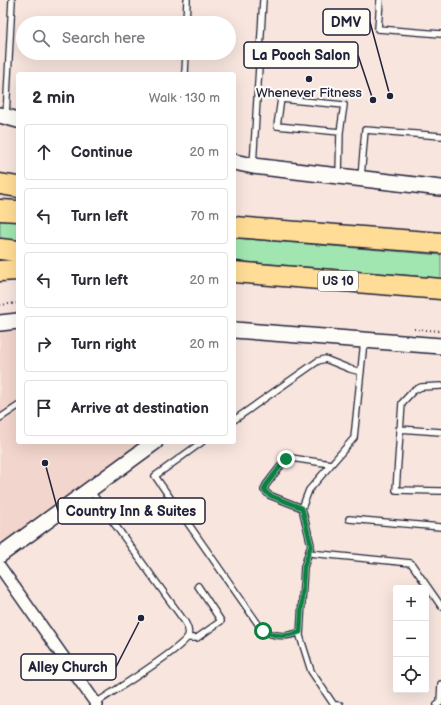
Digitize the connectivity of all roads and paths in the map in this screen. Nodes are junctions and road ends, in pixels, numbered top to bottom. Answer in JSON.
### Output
{"nodes":[{"id":1,"x":12,"y":0,"type":"edge"},
{"id":2,"x":187,"y":0,"type":"edge"},
{"id":3,"x":263,"y":0,"type":"edge"},
{"id":4,"x":380,"y":0,"type":"edge"},
{"id":5,"x":186,"y":16,"type":"edge"},
{"id":6,"x":441,"y":34,"type":"edge"},
{"id":7,"x":186,"y":60,"type":"edge"},
{"id":8,"x":185,"y":72,"type":"edge"},
{"id":9,"x":8,"y":117,"type":"edge"},
{"id":10,"x":340,"y":132,"type":"junction"},
{"id":11,"x":441,"y":136,"type":"edge"},
{"id":12,"x":236,"y":162,"type":"edge"},
{"id":13,"x":253,"y":166,"type":"junction"},
{"id":14,"x":339,"y":176,"type":"junction"},
{"id":15,"x":360,"y":178,"type":"junction"},
{"id":16,"x":0,"y":184,"type":"edge"},
{"id":17,"x":16,"y":187,"type":"edge"},
{"id":18,"x":441,"y":188,"type":"edge"},
{"id":19,"x":0,"y":210,"type":"edge"},
{"id":20,"x":16,"y":212,"type":"edge"},
{"id":21,"x":236,"y":222,"type":"edge"},
{"id":22,"x":236,"y":227,"type":"edge"},
{"id":23,"x":292,"y":231,"type":"junction"},
{"id":24,"x":441,"y":243,"type":"edge"},
{"id":25,"x":0,"y":249,"type":"edge"},
{"id":26,"x":16,"y":251,"type":"edge"},
{"id":27,"x":16,"y":270,"type":"edge"},
{"id":28,"x":0,"y":271,"type":"edge"},
{"id":29,"x":236,"y":272,"type":"edge"},
{"id":30,"x":441,"y":289,"type":"edge"},
{"id":31,"x":16,"y":303,"type":"edge"},
{"id":32,"x":0,"y":305,"type":"edge"},
{"id":33,"x":16,"y":321,"type":"edge"},
{"id":34,"x":0,"y":323,"type":"edge"},
{"id":35,"x":236,"y":330,"type":"edge"},
{"id":36,"x":364,"y":340,"type":"junction"},
{"id":37,"x":441,"y":346,"type":"edge"},
{"id":38,"x":361,"y":372,"type":"junction"},
{"id":39,"x":441,"y":386,"type":"edge"},
{"id":40,"x":16,"y":407,"type":"edge"},
{"id":41,"x":0,"y":418,"type":"edge"},
{"id":42,"x":236,"y":419,"type":"edge"},
{"id":43,"x":399,"y":429,"type":"junction"},
{"id":44,"x":441,"y":432,"type":"edge"},
{"id":45,"x":152,"y":444,"type":"edge"},
{"id":46,"x":199,"y":444,"type":"edge"},
{"id":47,"x":331,"y":464,"type":"junction"},
{"id":48,"x":90,"y":490,"type":"junction"},
{"id":49,"x":441,"y":491,"type":"edge"},
{"id":50,"x":302,"y":508,"type":"junction"},
{"id":51,"x":350,"y":519,"type":"dead end"},
{"id":52,"x":441,"y":527,"type":"edge"},
{"id":53,"x":308,"y":553,"type":"junction"},
{"id":54,"x":0,"y":555,"type":"edge"},
{"id":55,"x":0,"y":567,"type":"edge"},
{"id":56,"x":198,"y":586,"type":"dead end"},
{"id":57,"x":441,"y":606,"type":"edge"},
{"id":58,"x":300,"y":632,"type":"junction"},
{"id":59,"x":188,"y":638,"type":"junction"},
{"id":60,"x":441,"y":684,"type":"edge"},
{"id":61,"x":96,"y":704,"type":"edge"},
{"id":62,"x":340,"y":705,"type":"edge"},
{"id":63,"x":437,"y":705,"type":"edge"}],
"edges":[{"from":1,"to":9,"type":"lane"},
{"from":2,"to":5,"type":"lane"},
{"from":3,"to":13,"type":"lane"},
{"from":4,"to":6,"type":"lane"},
{"from":7,"to":8,"type":"lane"},
{"from":10,"to":10,"type":"lane"},
{"from":10,"to":14,"type":"lane"},
{"from":11,"to":15,"type":"lane"},
{"from":12,"to":13,"type":"street"},
{"from":13,"to":14,"type":"street"},
{"from":14,"to":15,"type":"street"},
{"from":15,"to":18,"type":"street"},
{"from":16,"to":17,"type":"highway"},
{"from":19,"to":20,"type":"highway"},
{"from":21,"to":23,"type":"highway"},
{"from":22,"to":23,"type":"highway"},
{"from":23,"to":24,"type":"highway"},
{"from":25,"to":26,"type":"highway"},
{"from":27,"to":28,"type":"highway"},
{"from":29,"to":30,"type":"highway","number":"US 10"},
{"from":31,"to":32,"type":"path"},
{"from":33,"to":34,"type":"street"},
{"from":35,"to":36,"type":"street"},
{"from":36,"to":37,"type":"street"},
{"from":36,"to":38,"type":"lane"},
{"from":38,"to":42,"type":"lane"},
{"from":38,"to":47,"type":"lane"},
{"from":39,"to":43,"type":"lane"},
{"from":40,"to":41,"type":"lane"},
{"from":43,"to":44,"type":"lane"},
{"from":43,"to":49,"type":"lane"},
{"from":45,"to":48,"type":"street"},
{"from":46,"to":58,"type":"lane"},
{"from":47,"to":50,"type":"lane"},
{"from":47,"to":50,"type":"lane"},
{"from":48,"to":54,"type":"street"},
{"from":48,"to":59,"type":"lane"},
{"from":50,"to":53,"type":"lane"},
{"from":51,"to":52,"type":"lane"},
{"from":53,"to":57,"type":"lane"},
{"from":53,"to":58,"type":"lane"},
{"from":55,"to":61,"type":"street"},
{"from":56,"to":59,"type":"lane"},
{"from":58,"to":62,"type":"lane"},
{"from":59,"to":61,"type":"lane"},
{"from":60,"to":63,"type":"lane"}]}
